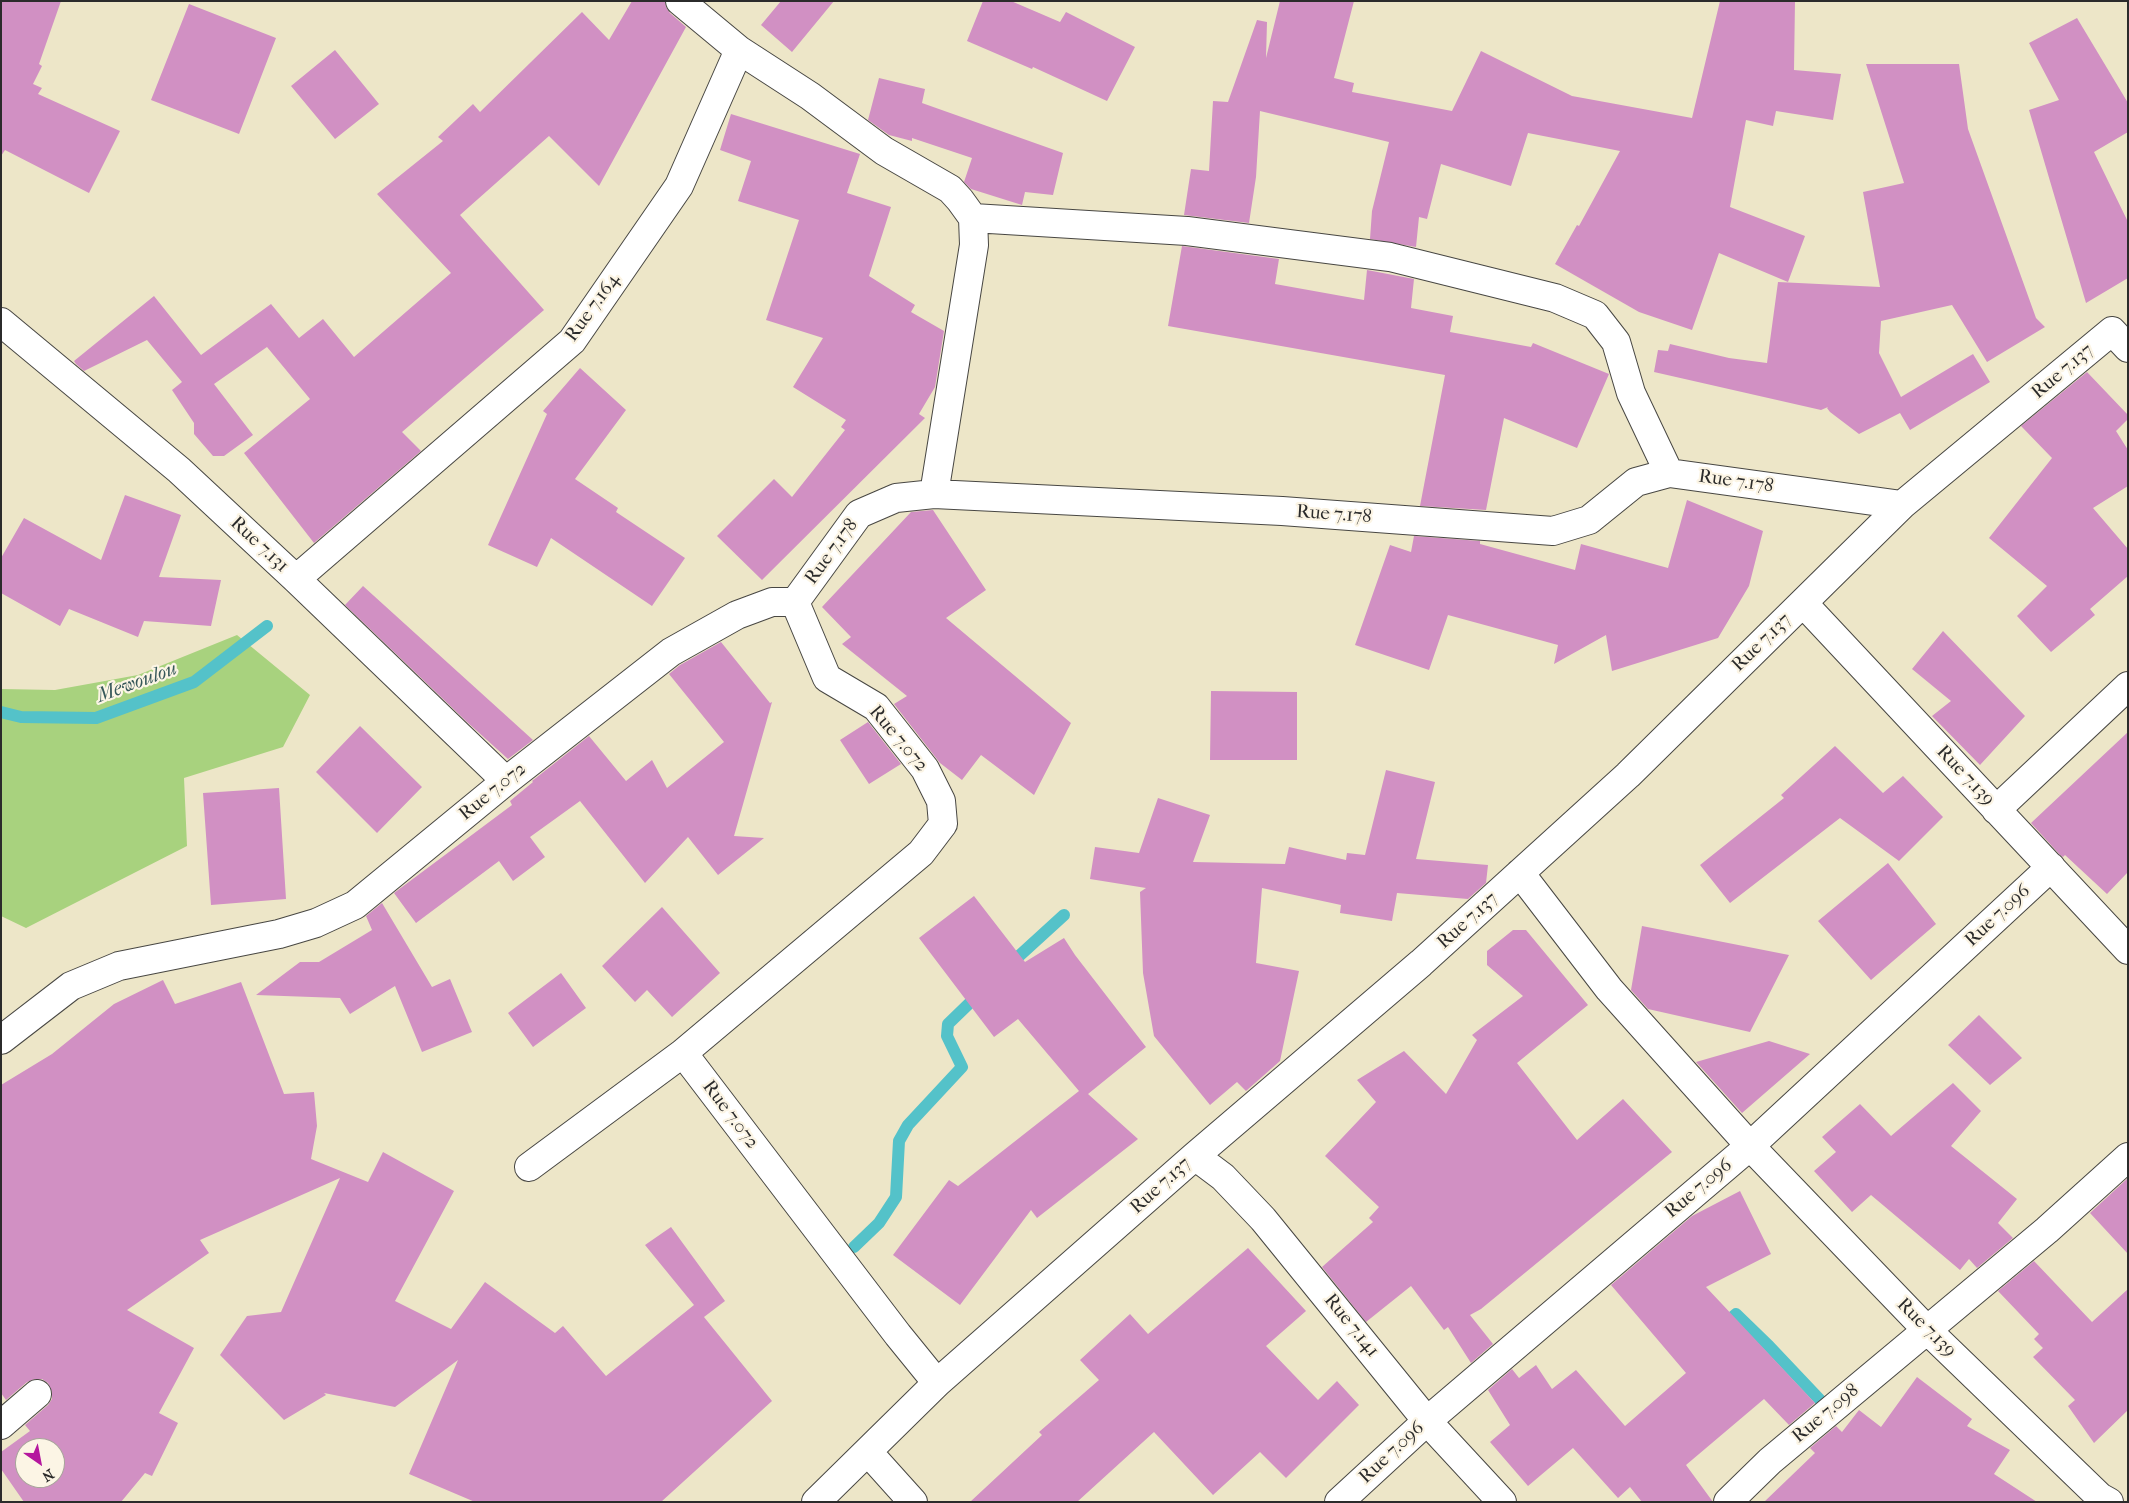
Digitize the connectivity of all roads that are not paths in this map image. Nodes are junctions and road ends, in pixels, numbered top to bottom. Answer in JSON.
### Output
{"nodes":[{"id":1,"x":680,"y":1,"type":"edge"},
{"id":2,"x":739,"y":50,"type":"junction"},
{"id":3,"x":973,"y":218,"type":"junction"},
{"id":4,"x":1,"y":322,"type":"edge"},
{"id":5,"x":2122,"y":333,"type":"edge"},
{"id":6,"x":1669,"y":473,"type":"junction"},
{"id":7,"x":934,"y":494,"type":"junction"},
{"id":8,"x":1902,"y":505,"type":"junction"},
{"id":9,"x":296,"y":579,"type":"junction"},
{"id":10,"x":795,"y":602,"type":"junction"},
{"id":11,"x":1803,"y":603,"type":"junction"},
{"id":12,"x":2128,"y":686,"type":"edge"},
{"id":13,"x":506,"y":781,"type":"junction"},
{"id":14,"x":1996,"y":810,"type":"junction"},
{"id":15,"x":2050,"y":867,"type":"junction"},
{"id":16,"x":1520,"y":873,"type":"junction"},
{"id":17,"x":2128,"y":950,"type":"edge"},
{"id":18,"x":1,"y":1040,"type":"edge"},
{"id":19,"x":683,"y":1053,"type":"junction"},
{"id":20,"x":1750,"y":1146,"type":"junction"},
{"id":21,"x":1195,"y":1156,"type":"junction"},
{"id":22,"x":2128,"y":1157,"type":"edge"},
{"id":23,"x":529,"y":1167,"type":"dead end"},
{"id":24,"x":1926,"y":1329,"type":"junction"},
{"id":25,"x":938,"y":1382,"type":"junction"},
{"id":26,"x":37,"y":1394,"type":"dead end"},
{"id":27,"x":1427,"y":1421,"type":"junction"},
{"id":28,"x":1,"y":1425,"type":"edge"},
{"id":29,"x":868,"y":1452,"type":"junction"},
{"id":30,"x":816,"y":1502,"type":"edge"},
{"id":31,"x":913,"y":1502,"type":"edge"},
{"id":32,"x":1339,"y":1502,"type":"edge"},
{"id":33,"x":1502,"y":1502,"type":"edge"},
{"id":34,"x":1728,"y":1502,"type":"edge"},
{"id":35,"x":2109,"y":1502,"type":"edge"}],
"edges":[{"from":1,"to":2,"type":"street"},
{"from":2,"to":3,"type":"street"},
{"from":2,"to":9,"type":"street","name":"Rue 7.164"},
{"from":3,"to":6,"type":"street"},
{"from":3,"to":7,"type":"street"},
{"from":4,"to":9,"type":"street","name":"Rue 7.131"},
{"from":5,"to":8,"type":"street","name":"Rue 7.137"},
{"from":6,"to":7,"type":"street","name":"Rue 7.178"},
{"from":6,"to":8,"type":"street","name":"Rue 7.178"},
{"from":7,"to":10,"type":"street","name":"Rue 7.178"},
{"from":8,"to":11,"type":"street","name":"Rue 7.137"},
{"from":9,"to":13,"type":"street","name":"Rue 7.131"},
{"from":10,"to":13,"type":"street","name":"Rue 7.072"},
{"from":10,"to":19,"type":"street","name":"Rue 7.072"},
{"from":11,"to":14,"type":"street","name":"Rue 7.139"},
{"from":11,"to":16,"type":"street","name":"Rue 7.137"},
{"from":12,"to":14,"type":"street"},
{"from":13,"to":18,"type":"street","name":"Rue 7.072"},
{"from":14,"to":15,"type":"street","name":"Rue 7.139"},
{"from":15,"to":17,"type":"street","name":"Rue 7.139"},
{"from":15,"to":20,"type":"street","name":"Rue 7.096"},
{"from":16,"to":20,"type":"street","name":"Rue 7.139"},
{"from":16,"to":21,"type":"street","name":"Rue 7.137"},
{"from":19,"to":23,"type":"street"},
{"from":19,"to":25,"type":"street","name":"Rue 7.072"},
{"from":20,"to":24,"type":"street","name":"Rue 7.139"},
{"from":20,"to":27,"type":"street","name":"Rue 7.096"},
{"from":21,"to":25,"type":"street","name":"Rue 7.137"},
{"from":21,"to":27,"type":"street","name":"Rue 7.141"},
{"from":22,"to":24,"type":"street","name":"Rue 7.098"},
{"from":24,"to":34,"type":"street","name":"Rue 7.098"},
{"from":24,"to":35,"type":"street","name":"Rue 7.139"},
{"from":25,"to":29,"type":"street","name":"Rue 7.137"},
{"from":26,"to":28,"type":"street"},
{"from":27,"to":32,"type":"street","name":"Rue 7.096"},
{"from":27,"to":33,"type":"street","name":"Rue 7.141"},
{"from":29,"to":30,"type":"street","name":"Rue 7.137"},
{"from":29,"to":31,"type":"street"}]}
